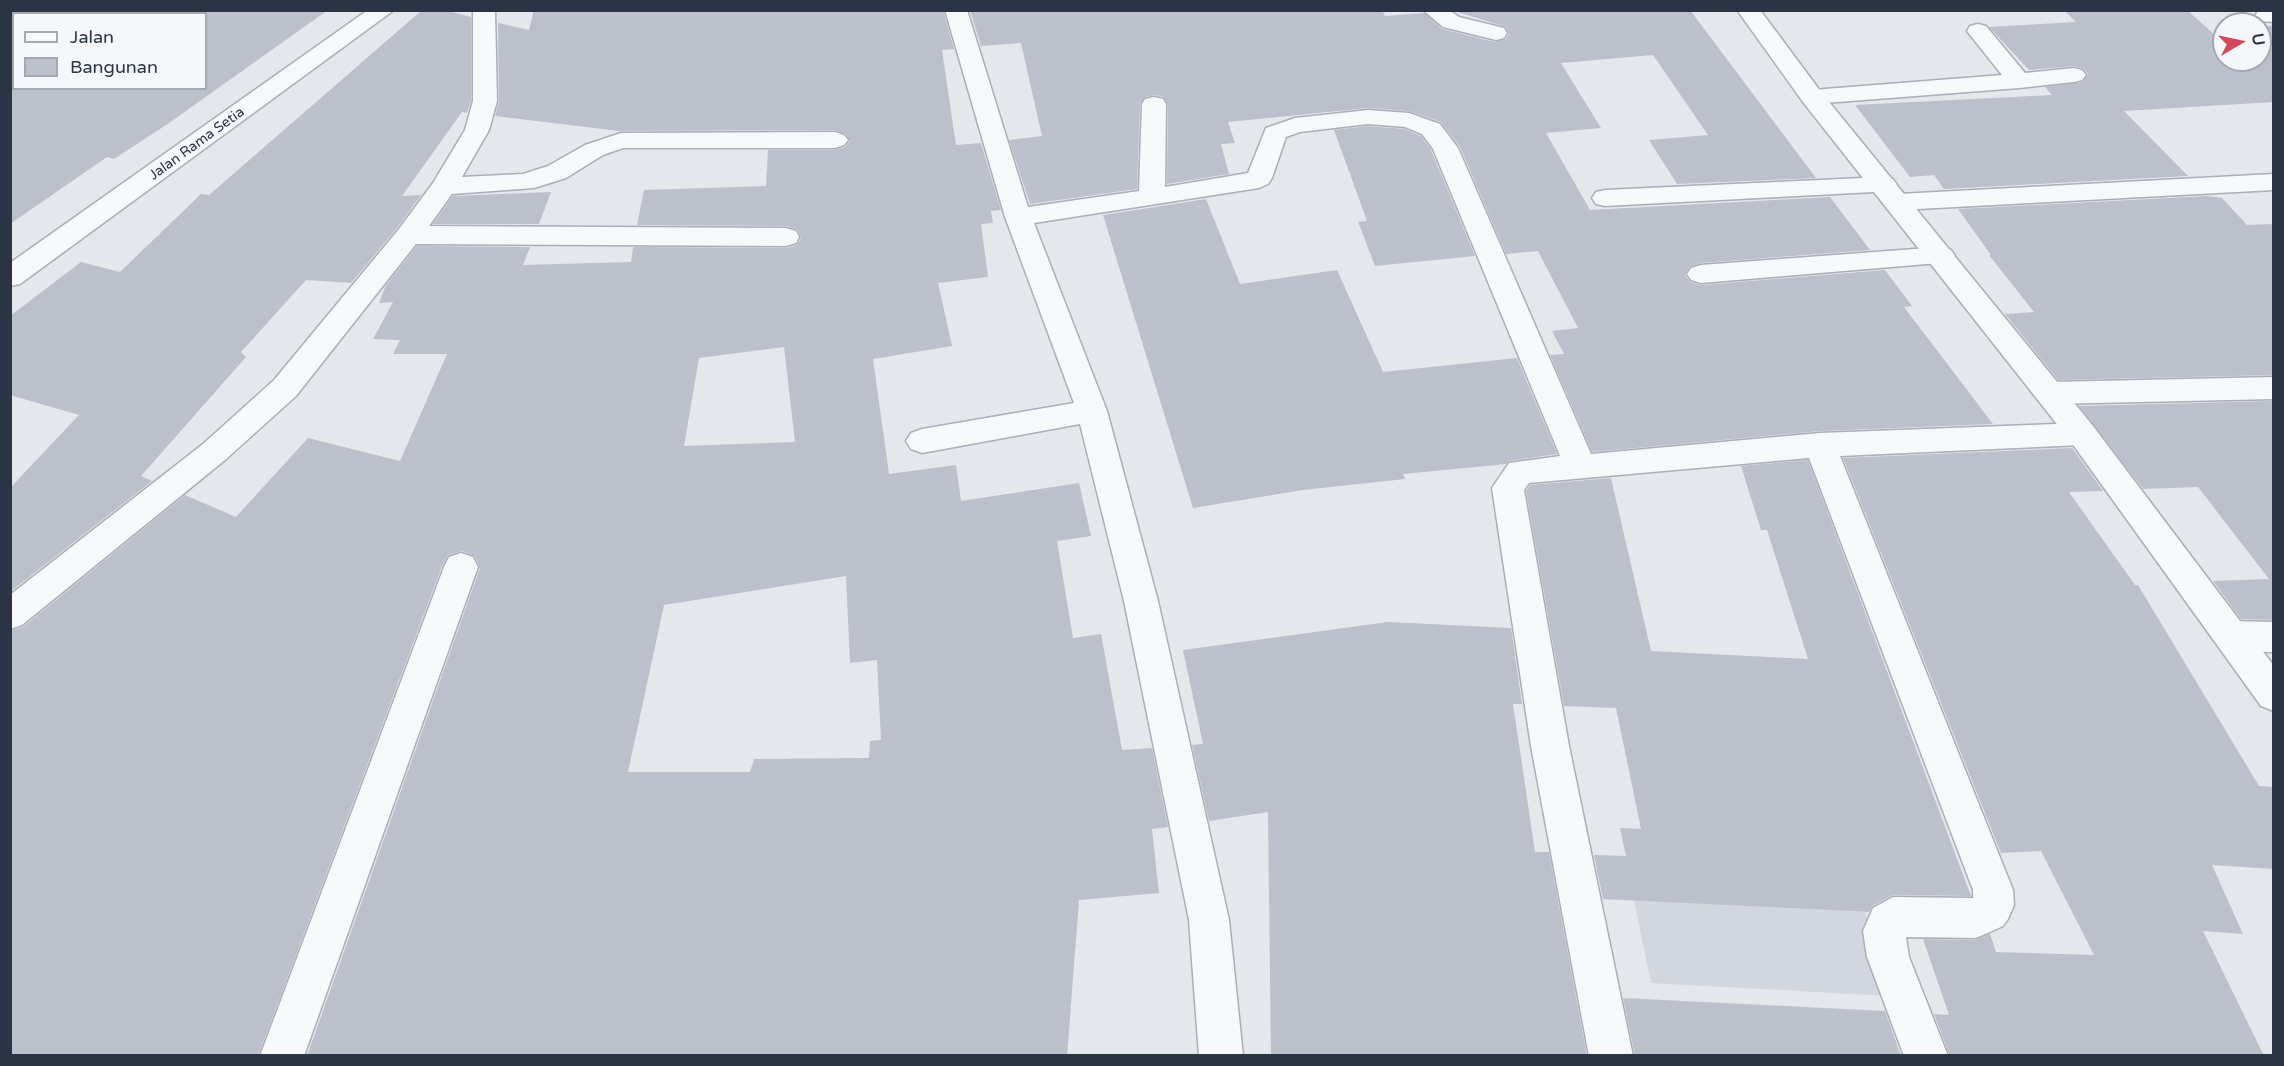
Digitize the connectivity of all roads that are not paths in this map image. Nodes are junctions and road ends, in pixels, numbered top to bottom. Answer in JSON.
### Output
{"nodes":[{"id":1,"x":383,"y":10,"type":"edge"},
{"id":2,"x":484,"y":10,"type":"edge"},
{"id":3,"x":956,"y":10,"type":"edge"},
{"id":4,"x":1434,"y":10,"type":"edge"},
{"id":5,"x":1748,"y":10,"type":"edge"},
{"id":6,"x":1977,"y":31,"type":"dead end"},
{"id":7,"x":1496,"y":33,"type":"dead end"},
{"id":8,"x":2074,"y":75,"type":"dead end"},
{"id":9,"x":2019,"y":81,"type":"junction"},
{"id":10,"x":1812,"y":97,"type":"junction"},
{"id":11,"x":1154,"y":104,"type":"dead end"},
{"id":12,"x":835,"y":140,"type":"dead end"},
{"id":13,"x":2274,"y":182,"type":"edge"},
{"id":14,"x":444,"y":186,"type":"junction"},
{"id":15,"x":1891,"y":193,"type":"junction"},
{"id":16,"x":1152,"y":198,"type":"junction"},
{"id":17,"x":1605,"y":198,"type":"dead end"},
{"id":18,"x":1018,"y":217,"type":"junction"},
{"id":19,"x":409,"y":235,"type":"junction"},
{"id":20,"x":786,"y":237,"type":"dead end"},
{"id":21,"x":1941,"y":256,"type":"junction"},
{"id":22,"x":1701,"y":274,"type":"dead end"},
{"id":23,"x":10,"y":277,"type":"edge"},
{"id":24,"x":2274,"y":388,"type":"edge"},
{"id":25,"x":2050,"y":393,"type":"junction"},
{"id":26,"x":1092,"y":411,"type":"junction"},
{"id":27,"x":2082,"y":434,"type":"junction"},
{"id":28,"x":922,"y":441,"type":"dead end"},
{"id":29,"x":1820,"y":446,"type":"junction"},
{"id":30,"x":1581,"y":468,"type":"junction"},
{"id":31,"x":461,"y":567,"type":"dead end"},
{"id":32,"x":10,"y":615,"type":"edge"},
{"id":33,"x":2231,"y":636,"type":"junction"},
{"id":34,"x":2274,"y":637,"type":"edge"},
{"id":35,"x":2274,"y":695,"type":"edge"},
{"id":36,"x":282,"y":1056,"type":"edge"},
{"id":37,"x":1221,"y":1056,"type":"edge"},
{"id":38,"x":1611,"y":1056,"type":"edge"},
{"id":39,"x":1926,"y":1056,"type":"edge"}],
"edges":[{"from":1,"to":23,"type":"street","name":"Jalan Rama Setia"},
{"from":2,"to":14,"type":"street"},
{"from":3,"to":18,"type":"street"},
{"from":4,"to":7,"type":"street"},
{"from":5,"to":10,"type":"street"},
{"from":6,"to":9,"type":"street"},
{"from":8,"to":9,"type":"street"},
{"from":9,"to":10,"type":"street"},
{"from":10,"to":15,"type":"street"},
{"from":11,"to":16,"type":"street"},
{"from":12,"to":14,"type":"street"},
{"from":13,"to":15,"type":"street"},
{"from":14,"to":19,"type":"street"},
{"from":15,"to":17,"type":"street"},
{"from":15,"to":21,"type":"street"},
{"from":16,"to":18,"type":"street"},
{"from":16,"to":30,"type":"street"},
{"from":18,"to":26,"type":"street"},
{"from":19,"to":20,"type":"street"},
{"from":19,"to":32,"type":"street"},
{"from":21,"to":22,"type":"street"},
{"from":21,"to":25,"type":"street"},
{"from":24,"to":25,"type":"street"},
{"from":25,"to":27,"type":"street"},
{"from":26,"to":28,"type":"street"},
{"from":26,"to":37,"type":"street"},
{"from":27,"to":29,"type":"street"},
{"from":27,"to":33,"type":"street"},
{"from":29,"to":30,"type":"street"},
{"from":29,"to":39,"type":"street"},
{"from":30,"to":38,"type":"street"},
{"from":31,"to":36,"type":"street"},
{"from":33,"to":34,"type":"street"},
{"from":33,"to":35,"type":"street"}]}
